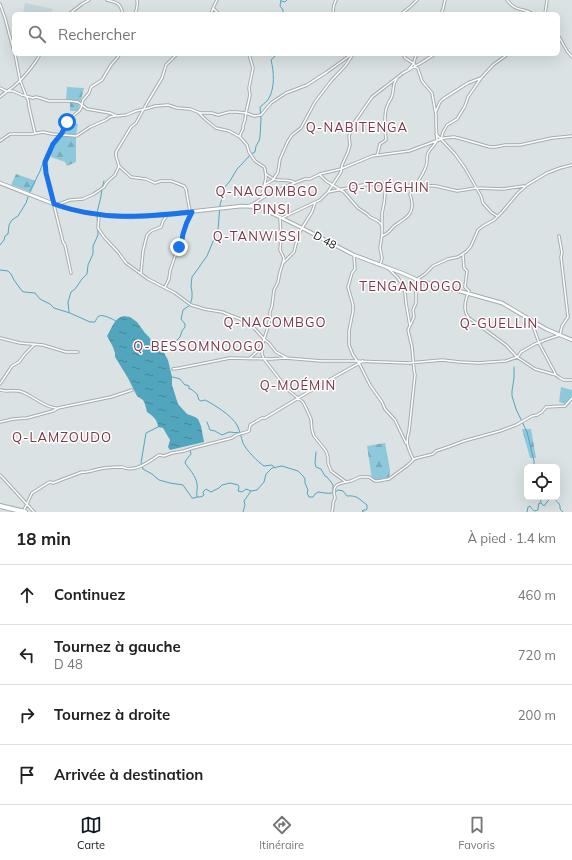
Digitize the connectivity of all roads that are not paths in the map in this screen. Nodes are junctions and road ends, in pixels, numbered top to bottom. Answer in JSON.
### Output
{"nodes":[{"id":1,"x":89,"y":0,"type":"edge"},
{"id":2,"x":107,"y":0,"type":"edge"},
{"id":3,"x":137,"y":0,"type":"edge"},
{"id":4,"x":217,"y":0,"type":"edge"},
{"id":5,"x":336,"y":0,"type":"edge"},
{"id":6,"x":417,"y":0,"type":"edge"},
{"id":7,"x":445,"y":0,"type":"edge"},
{"id":8,"x":507,"y":0,"type":"edge"},
{"id":9,"x":547,"y":0,"type":"edge"},
{"id":10,"x":0,"y":4,"type":"edge"},
{"id":11,"x":213,"y":8,"type":"junction"},
{"id":12,"x":72,"y":12,"type":"edge"},
{"id":13,"x":122,"y":12,"type":"edge"},
{"id":14,"x":136,"y":12,"type":"edge"},
{"id":15,"x":212,"y":12,"type":"edge"},
{"id":16,"x":217,"y":12,"type":"edge"},
{"id":17,"x":333,"y":12,"type":"edge"},
{"id":18,"x":404,"y":12,"type":"edge"},
{"id":19,"x":442,"y":12,"type":"edge"},
{"id":20,"x":530,"y":12,"type":"edge"},
{"id":21,"x":545,"y":12,"type":"edge"},
{"id":22,"x":560,"y":39,"type":"edge"},
{"id":23,"x":12,"y":45,"type":"edge"},
{"id":24,"x":15,"y":56,"type":"edge"},
{"id":25,"x":38,"y":56,"type":"edge"},
{"id":26,"x":118,"y":56,"type":"edge"},
{"id":27,"x":175,"y":56,"type":"edge"},
{"id":28,"x":249,"y":56,"type":"edge"},
{"id":29,"x":349,"y":56,"type":"edge"},
{"id":30,"x":351,"y":56,"type":"edge"},
{"id":31,"x":405,"y":56,"type":"edge"},
{"id":32,"x":416,"y":56,"type":"edge"},
{"id":33,"x":432,"y":56,"type":"edge"},
{"id":34,"x":505,"y":56,"type":"edge"},
{"id":35,"x":572,"y":57,"type":"edge"},
{"id":36,"x":414,"y":63,"type":"junction"},
{"id":37,"x":416,"y":66,"type":"junction"},
{"id":38,"x":409,"y":70,"type":"junction"},
{"id":39,"x":399,"y":76,"type":"junction"},
{"id":40,"x":481,"y":78,"type":"junction"},
{"id":41,"x":20,"y":80,"type":"junction"},
{"id":42,"x":0,"y":88,"type":"edge"},
{"id":43,"x":6,"y":91,"type":"junction"},
{"id":44,"x":26,"y":96,"type":"junction"},
{"id":45,"x":0,"y":98,"type":"edge"},
{"id":46,"x":81,"y":106,"type":"junction"},
{"id":47,"x":144,"y":109,"type":"junction"},
{"id":48,"x":436,"y":111,"type":"junction"},
{"id":49,"x":198,"y":112,"type":"junction"},
{"id":50,"x":246,"y":113,"type":"junction"},
{"id":51,"x":117,"y":116,"type":"junction"},
{"id":52,"x":35,"y":133,"type":"junction"},
{"id":53,"x":61,"y":134,"type":"junction"},
{"id":54,"x":436,"y":134,"type":"junction"},
{"id":55,"x":572,"y":136,"type":"edge"},
{"id":56,"x":240,"y":137,"type":"junction"},
{"id":57,"x":441,"y":139,"type":"junction"},
{"id":58,"x":437,"y":140,"type":"junction"},
{"id":59,"x":0,"y":141,"type":"edge"},
{"id":60,"x":377,"y":155,"type":"junction"},
{"id":61,"x":572,"y":165,"type":"edge"},
{"id":62,"x":119,"y":166,"type":"junction"},
{"id":63,"x":341,"y":169,"type":"junction"},
{"id":64,"x":266,"y":174,"type":"junction"},
{"id":65,"x":320,"y":174,"type":"junction"},
{"id":66,"x":274,"y":179,"type":"junction"},
{"id":67,"x":0,"y":183,"type":"edge"},
{"id":68,"x":296,"y":183,"type":"junction"},
{"id":69,"x":386,"y":184,"type":"junction"},
{"id":70,"x":264,"y":185,"type":"junction"},
{"id":71,"x":332,"y":185,"type":"junction"},
{"id":72,"x":416,"y":185,"type":"junction"},
{"id":73,"x":526,"y":186,"type":"junction"},
{"id":74,"x":476,"y":188,"type":"junction"},
{"id":75,"x":340,"y":190,"type":"junction"},
{"id":76,"x":328,"y":192,"type":"junction"},
{"id":77,"x":262,"y":198,"type":"junction"},
{"id":78,"x":315,"y":203,"type":"junction"},
{"id":79,"x":55,"y":204,"type":"junction"},
{"id":80,"x":248,"y":206,"type":"junction"},
{"id":81,"x":191,"y":212,"type":"junction"},
{"id":82,"x":168,"y":214,"type":"junction"},
{"id":83,"x":99,"y":215,"type":"junction"},
{"id":84,"x":498,"y":216,"type":"junction"},
{"id":85,"x":281,"y":218,"type":"junction"},
{"id":86,"x":382,"y":225,"type":"junction"},
{"id":87,"x":302,"y":228,"type":"junction"},
{"id":88,"x":382,"y":236,"type":"junction"},
{"id":89,"x":559,"y":236,"type":"dead end"},
{"id":90,"x":463,"y":254,"type":"junction"},
{"id":91,"x":354,"y":255,"type":"junction"},
{"id":92,"x":283,"y":264,"type":"junction"},
{"id":93,"x":380,"y":265,"type":"junction"},
{"id":94,"x":388,"y":268,"type":"junction"},
{"id":95,"x":71,"y":273,"type":"dead end"},
{"id":96,"x":141,"y":274,"type":"junction"},
{"id":97,"x":418,"y":280,"type":"junction"},
{"id":98,"x":165,"y":287,"type":"junction"},
{"id":99,"x":468,"y":293,"type":"junction"},
{"id":100,"x":530,"y":320,"type":"junction"},
{"id":101,"x":410,"y":326,"type":"junction"},
{"id":102,"x":560,"y":335,"type":"junction"},
{"id":103,"x":0,"y":338,"type":"edge"},
{"id":104,"x":264,"y":339,"type":"junction"},
{"id":105,"x":572,"y":340,"type":"edge"},
{"id":106,"x":539,"y":343,"type":"junction"},
{"id":107,"x":34,"y":345,"type":"junction"},
{"id":108,"x":262,"y":345,"type":"junction"},
{"id":109,"x":78,"y":352,"type":"dead end"},
{"id":110,"x":518,"y":357,"type":"junction"},
{"id":111,"x":250,"y":358,"type":"junction"},
{"id":112,"x":264,"y":359,"type":"junction"},
{"id":113,"x":289,"y":359,"type":"junction"},
{"id":114,"x":358,"y":362,"type":"junction"},
{"id":115,"x":413,"y":362,"type":"junction"},
{"id":116,"x":173,"y":369,"type":"dead end"},
{"id":117,"x":556,"y":375,"type":"junction"},
{"id":118,"x":572,"y":380,"type":"edge"},
{"id":119,"x":0,"y":384,"type":"edge"},
{"id":120,"x":0,"y":390,"type":"edge"},
{"id":121,"x":132,"y":390,"type":"dead end"},
{"id":122,"x":298,"y":398,"type":"junction"},
{"id":123,"x":572,"y":398,"type":"edge"},
{"id":124,"x":56,"y":408,"type":"junction"},
{"id":125,"x":0,"y":422,"type":"edge"},
{"id":126,"x":407,"y":445,"type":"junction"},
{"id":127,"x":414,"y":460,"type":"junction"},
{"id":128,"x":0,"y":475,"type":"edge"},
{"id":129,"x":346,"y":482,"type":"junction"},
{"id":130,"x":27,"y":504,"type":"junction"},
{"id":131,"x":0,"y":506,"type":"edge"},
{"id":132,"x":24,"y":512,"type":"edge"},
{"id":133,"x":34,"y":512,"type":"edge"},
{"id":134,"x":332,"y":512,"type":"edge"}],
"edges":[{"from":1,"to":12,"type":"street"},
{"from":2,"to":13,"type":"street"},
{"from":3,"to":14,"type":"street"},
{"from":4,"to":11,"type":"street"},
{"from":5,"to":17,"type":"street"},
{"from":6,"to":18,"type":"street"},
{"from":7,"to":19,"type":"street"},
{"from":8,"to":20,"type":"street"},
{"from":9,"to":21,"type":"street"},
{"from":10,"to":23,"type":"street"},
{"from":11,"to":15,"type":"street"},
{"from":11,"to":16,"type":"street"},
{"from":22,"to":35,"type":"street"},
{"from":24,"to":41,"type":"street"},
{"from":25,"to":41,"type":"street"},
{"from":26,"to":46,"type":"street"},
{"from":27,"to":47,"type":"street"},
{"from":28,"to":50,"type":"street"},
{"from":29,"to":50,"type":"street"},
{"from":30,"to":66,"type":"street"},
{"from":31,"to":36,"type":"street"},
{"from":32,"to":36,"type":"street"},
{"from":33,"to":37,"type":"street"},
{"from":34,"to":40,"type":"street"},
{"from":36,"to":37,"type":"street"},
{"from":36,"to":38,"type":"street"},
{"from":37,"to":38,"type":"street"},
{"from":37,"to":48,"type":"street"},
{"from":38,"to":39,"type":"street"},
{"from":39,"to":60,"type":"street"},
{"from":39,"to":63,"type":"street"},
{"from":40,"to":48,"type":"street"},
{"from":40,"to":57,"type":"street"},
{"from":41,"to":43,"type":"street"},
{"from":41,"to":44,"type":"street"},
{"from":42,"to":43,"type":"street"},
{"from":43,"to":44,"type":"street"},
{"from":43,"to":45,"type":"street"},
{"from":44,"to":46,"type":"street"},
{"from":44,"to":52,"type":"street"},
{"from":46,"to":51,"type":"street"},
{"from":46,"to":53,"type":"street"},
{"from":47,"to":49,"type":"street"},
{"from":47,"to":51,"type":"street"},
{"from":47,"to":62,"type":"street"},
{"from":48,"to":54,"type":"street"},
{"from":49,"to":50,"type":"street"},
{"from":49,"to":56,"type":"street"},
{"from":50,"to":56,"type":"street"},
{"from":51,"to":53,"type":"street"},
{"from":52,"to":53,"type":"street"},
{"from":52,"to":59,"type":"street"},
{"from":53,"to":79,"type":"street"},
{"from":54,"to":57,"type":"street"},
{"from":54,"to":58,"type":"street"},
{"from":55,"to":57,"type":"street"},
{"from":56,"to":64,"type":"street"},
{"from":57,"to":58,"type":"street"},
{"from":57,"to":74,"type":"street"},
{"from":58,"to":60,"type":"street"},
{"from":58,"to":72,"type":"street"},
{"from":60,"to":63,"type":"street"},
{"from":61,"to":73,"type":"street"},
{"from":62,"to":79,"type":"street"},
{"from":62,"to":81,"type":"street"},
{"from":63,"to":65,"type":"street"},
{"from":63,"to":71,"type":"street"},
{"from":64,"to":66,"type":"street"},
{"from":64,"to":70,"type":"street"},
{"from":65,"to":68,"type":"street"},
{"from":65,"to":71,"type":"street"},
{"from":66,"to":68,"type":"street"},
{"from":66,"to":70,"type":"street"},
{"from":67,"to":79,"type":"street","name":"D 48"},
{"from":68,"to":77,"type":"street"},
{"from":69,"to":72,"type":"street"},
{"from":69,"to":75,"type":"street"},
{"from":69,"to":86,"type":"street"},
{"from":70,"to":77,"type":"street"},
{"from":71,"to":75,"type":"street"},
{"from":71,"to":76,"type":"street"},
{"from":72,"to":74,"type":"street"},
{"from":72,"to":88,"type":"street"},
{"from":73,"to":74,"type":"street"},
{"from":73,"to":84,"type":"street"},
{"from":74,"to":84,"type":"street"},
{"from":75,"to":76,"type":"street"},
{"from":75,"to":86,"type":"street"},
{"from":76,"to":78,"type":"street"},
{"from":77,"to":80,"type":"street"},
{"from":78,"to":85,"type":"street"},
{"from":78,"to":87,"type":"street"},
{"from":79,"to":83,"type":"street","name":"D 48"},
{"from":79,"to":95,"type":"street"},
{"from":80,"to":81,"type":"street","name":"D 48"},
{"from":80,"to":85,"type":"street","name":"D 48"},
{"from":81,"to":82,"type":"street","name":"D 48"},
{"from":81,"to":98,"type":"street"},
{"from":82,"to":83,"type":"street","name":"D 48"},
{"from":82,"to":96,"type":"street"},
{"from":83,"to":96,"type":"street"},
{"from":84,"to":90,"type":"street"},
{"from":85,"to":87,"type":"street","name":"D 48"},
{"from":85,"to":92,"type":"street"},
{"from":86,"to":88,"type":"street"},
{"from":87,"to":91,"type":"street","name":"D 48"},
{"from":87,"to":92,"type":"street"},
{"from":88,"to":93,"type":"street"},
{"from":89,"to":102,"type":"street"},
{"from":90,"to":97,"type":"street"},
{"from":90,"to":99,"type":"street"},
{"from":91,"to":93,"type":"street","name":"D 48"},
{"from":91,"to":114,"type":"street"},
{"from":92,"to":104,"type":"street"},
{"from":93,"to":94,"type":"street","name":"D 48"},
{"from":94,"to":97,"type":"street","name":"D 48"},
{"from":94,"to":101,"type":"street"},
{"from":96,"to":98,"type":"street"},
{"from":97,"to":99,"type":"street","name":"D 48"},
{"from":97,"to":101,"type":"street"},
{"from":98,"to":104,"type":"street"},
{"from":99,"to":100,"type":"street","name":"D 48"},
{"from":99,"to":110,"type":"street"},
{"from":100,"to":102,"type":"street","name":"D 48"},
{"from":100,"to":106,"type":"street"},
{"from":101,"to":115,"type":"street"},
{"from":102,"to":105,"type":"street","name":"D 48"},
{"from":102,"to":106,"type":"street"},
{"from":103,"to":107,"type":"street"},
{"from":104,"to":108,"type":"street"},
{"from":104,"to":113,"type":"street"},
{"from":106,"to":110,"type":"street"},
{"from":106,"to":117,"type":"street"},
{"from":107,"to":109,"type":"street"},
{"from":107,"to":119,"type":"street"},
{"from":108,"to":111,"type":"street"},
{"from":108,"to":112,"type":"street"},
{"from":110,"to":115,"type":"street"},
{"from":110,"to":117,"type":"street"},
{"from":111,"to":112,"type":"street"},
{"from":111,"to":116,"type":"street"},
{"from":112,"to":113,"type":"street"},
{"from":112,"to":122,"type":"street"},
{"from":113,"to":114,"type":"street"},
{"from":114,"to":115,"type":"street"},
{"from":114,"to":122,"type":"street"},
{"from":114,"to":126,"type":"street"},
{"from":115,"to":126,"type":"street"},
{"from":117,"to":118,"type":"street"},
{"from":120,"to":124,"type":"street"},
{"from":121,"to":124,"type":"street"},
{"from":122,"to":129,"type":"street"},
{"from":122,"to":130,"type":"street"},
{"from":123,"to":127,"type":"street"},
{"from":124,"to":125,"type":"street"},
{"from":126,"to":127,"type":"street"},
{"from":127,"to":129,"type":"street"},
{"from":128,"to":130,"type":"street"},
{"from":129,"to":134,"type":"street"},
{"from":130,"to":132,"type":"street"},
{"from":130,"to":133,"type":"street"},
{"from":131,"to":132,"type":"highway"}]}
